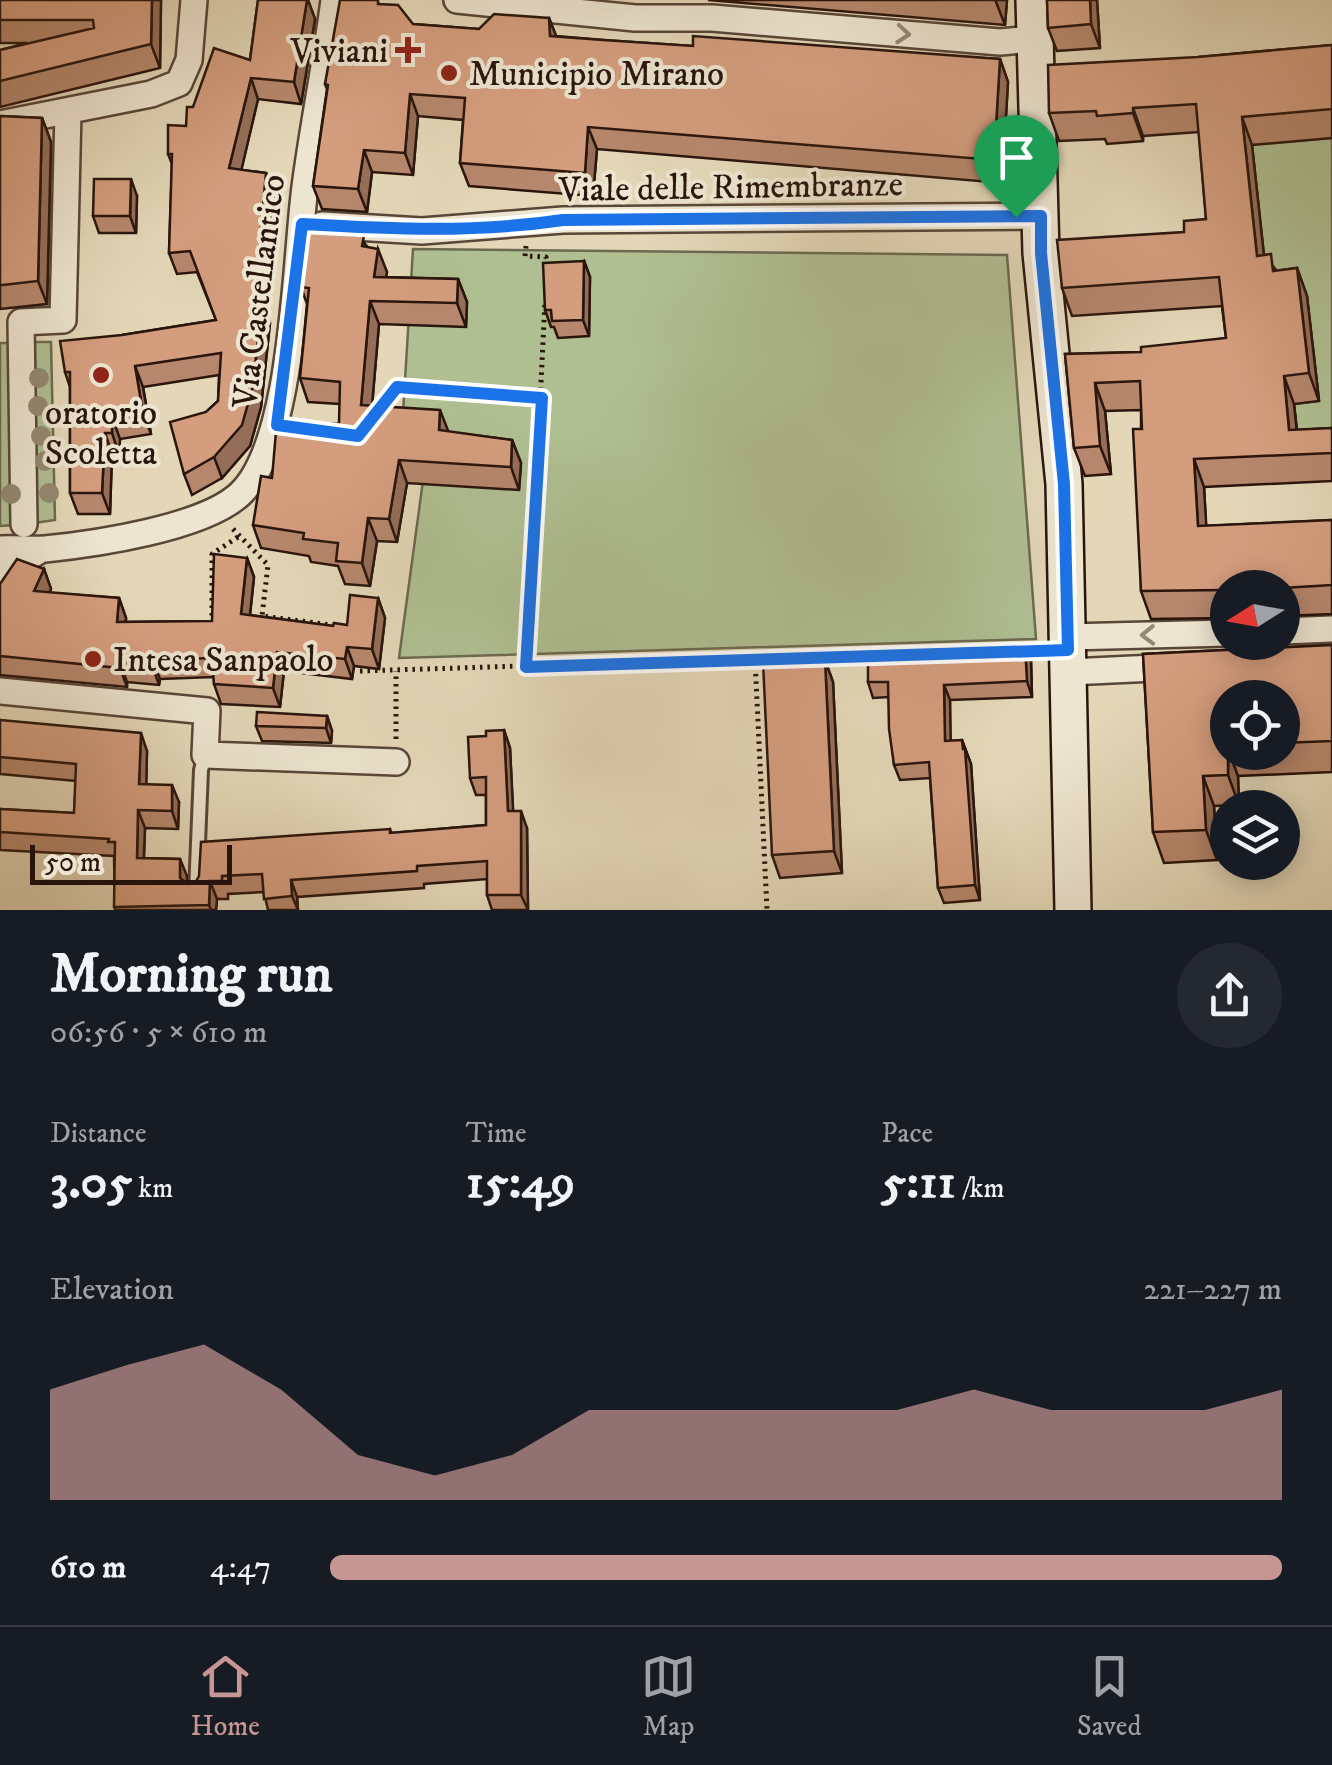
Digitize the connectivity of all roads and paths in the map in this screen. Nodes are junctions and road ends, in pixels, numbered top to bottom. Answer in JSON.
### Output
{"nodes":[{"id":1,"x":194,"y":0,"type":"edge"},
{"id":2,"x":334,"y":0,"type":"edge"},
{"id":3,"x":457,"y":0,"type":"edge"},
{"id":4,"x":1034,"y":0,"type":"edge"},
{"id":5,"x":1034,"y":39,"type":"junction"},
{"id":6,"x":1072,"y":71,"type":"edge"},
{"id":7,"x":1034,"y":74,"type":"junction"},
{"id":8,"x":68,"y":111,"type":"junction"},
{"id":9,"x":0,"y":124,"type":"edge"},
{"id":10,"x":1041,"y":216,"type":"junction"},
{"id":11,"x":302,"y":224,"type":"junction"},
{"id":12,"x":527,"y":225,"type":"junction"},
{"id":13,"x":546,"y":274,"type":"edge"},
{"id":14,"x":545,"y":292,"type":"edge"},
{"id":15,"x":542,"y":398,"type":"junction"},
{"id":16,"x":368,"y":424,"type":"edge"},
{"id":17,"x":221,"y":508,"type":"junction"},
{"id":18,"x":24,"y":524,"type":"dead end"},
{"id":19,"x":238,"y":537,"type":"junction"},
{"id":20,"x":0,"y":548,"type":"edge"},
{"id":21,"x":42,"y":550,"type":"junction"},
{"id":22,"x":0,"y":585,"type":"edge"},
{"id":23,"x":352,"y":628,"type":"edge"},
{"id":24,"x":1332,"y":630,"type":"edge"},
{"id":25,"x":1300,"y":631,"type":"edge"},
{"id":26,"x":212,"y":633,"type":"edge"},
{"id":27,"x":1210,"y":635,"type":"edge"},
{"id":28,"x":912,"y":654,"type":"edge"},
{"id":29,"x":1069,"y":655,"type":"junction"},
{"id":30,"x":755,"y":659,"type":"junction"},
{"id":31,"x":1198,"y":666,"type":"edge"},
{"id":32,"x":526,"y":667,"type":"junction"},
{"id":33,"x":360,"y":672,"type":"dead end"},
{"id":34,"x":396,"y":672,"type":"junction"},
{"id":35,"x":0,"y":691,"type":"edge"},
{"id":36,"x":205,"y":755,"type":"junction"},
{"id":37,"x":396,"y":762,"type":"joint"},
{"id":38,"x":196,"y":892,"type":"edge"},
{"id":39,"x":768,"y":910,"type":"edge"},
{"id":40,"x":1073,"y":910,"type":"edge"}],
"edges":[{"from":1,"to":8,"type":"street"},
{"from":2,"to":11,"type":"street","name":"Via Castellantico"},
{"from":3,"to":5,"type":"street","one_way":true},
{"from":4,"to":5,"type":"main road"},
{"from":5,"to":7,"type":"main road"},
{"from":6,"to":7,"type":"main road"},
{"from":7,"to":10,"type":"main road"},
{"from":8,"to":9,"type":"street"},
{"from":8,"to":18,"type":"street"},
{"from":10,"to":12,"type":"street","name":"Viale delle Rimembranze"},
{"from":10,"to":29,"type":"main road"},
{"from":11,"to":12,"type":"street","name":"Viale delle Rimembranze"},
{"from":11,"to":17,"type":"street","name":"Via Castellantico"},
{"from":12,"to":13,"type":"path"},
{"from":14,"to":15,"type":"path"},
{"from":15,"to":16,"type":"path"},
{"from":15,"to":32,"type":"path"},
{"from":17,"to":19,"type":"path"},
{"from":17,"to":21,"type":"street","name":"Via Castellantico"},
{"from":19,"to":23,"type":"path"},
{"from":19,"to":26,"type":"path"},
{"from":20,"to":21,"type":"street","name":"Via Castellantico"},
{"from":21,"to":22,"type":"street","name":"Via Castellantico"},
{"from":24,"to":25,"type":"street"},
{"from":27,"to":29,"type":"street","one_way":true},
{"from":28,"to":30,"type":"path"},
{"from":29,"to":31,"type":"street"},
{"from":29,"to":40,"type":"main road"},
{"from":30,"to":32,"type":"path"},
{"from":30,"to":39,"type":"path"},
{"from":32,"to":34,"type":"path"},
{"from":33,"to":34,"type":"path"},
{"from":34,"to":37,"type":"path"},
{"from":35,"to":36,"type":"street"},
{"from":36,"to":37,"type":"street"},
{"from":36,"to":38,"type":"lane"}]}
